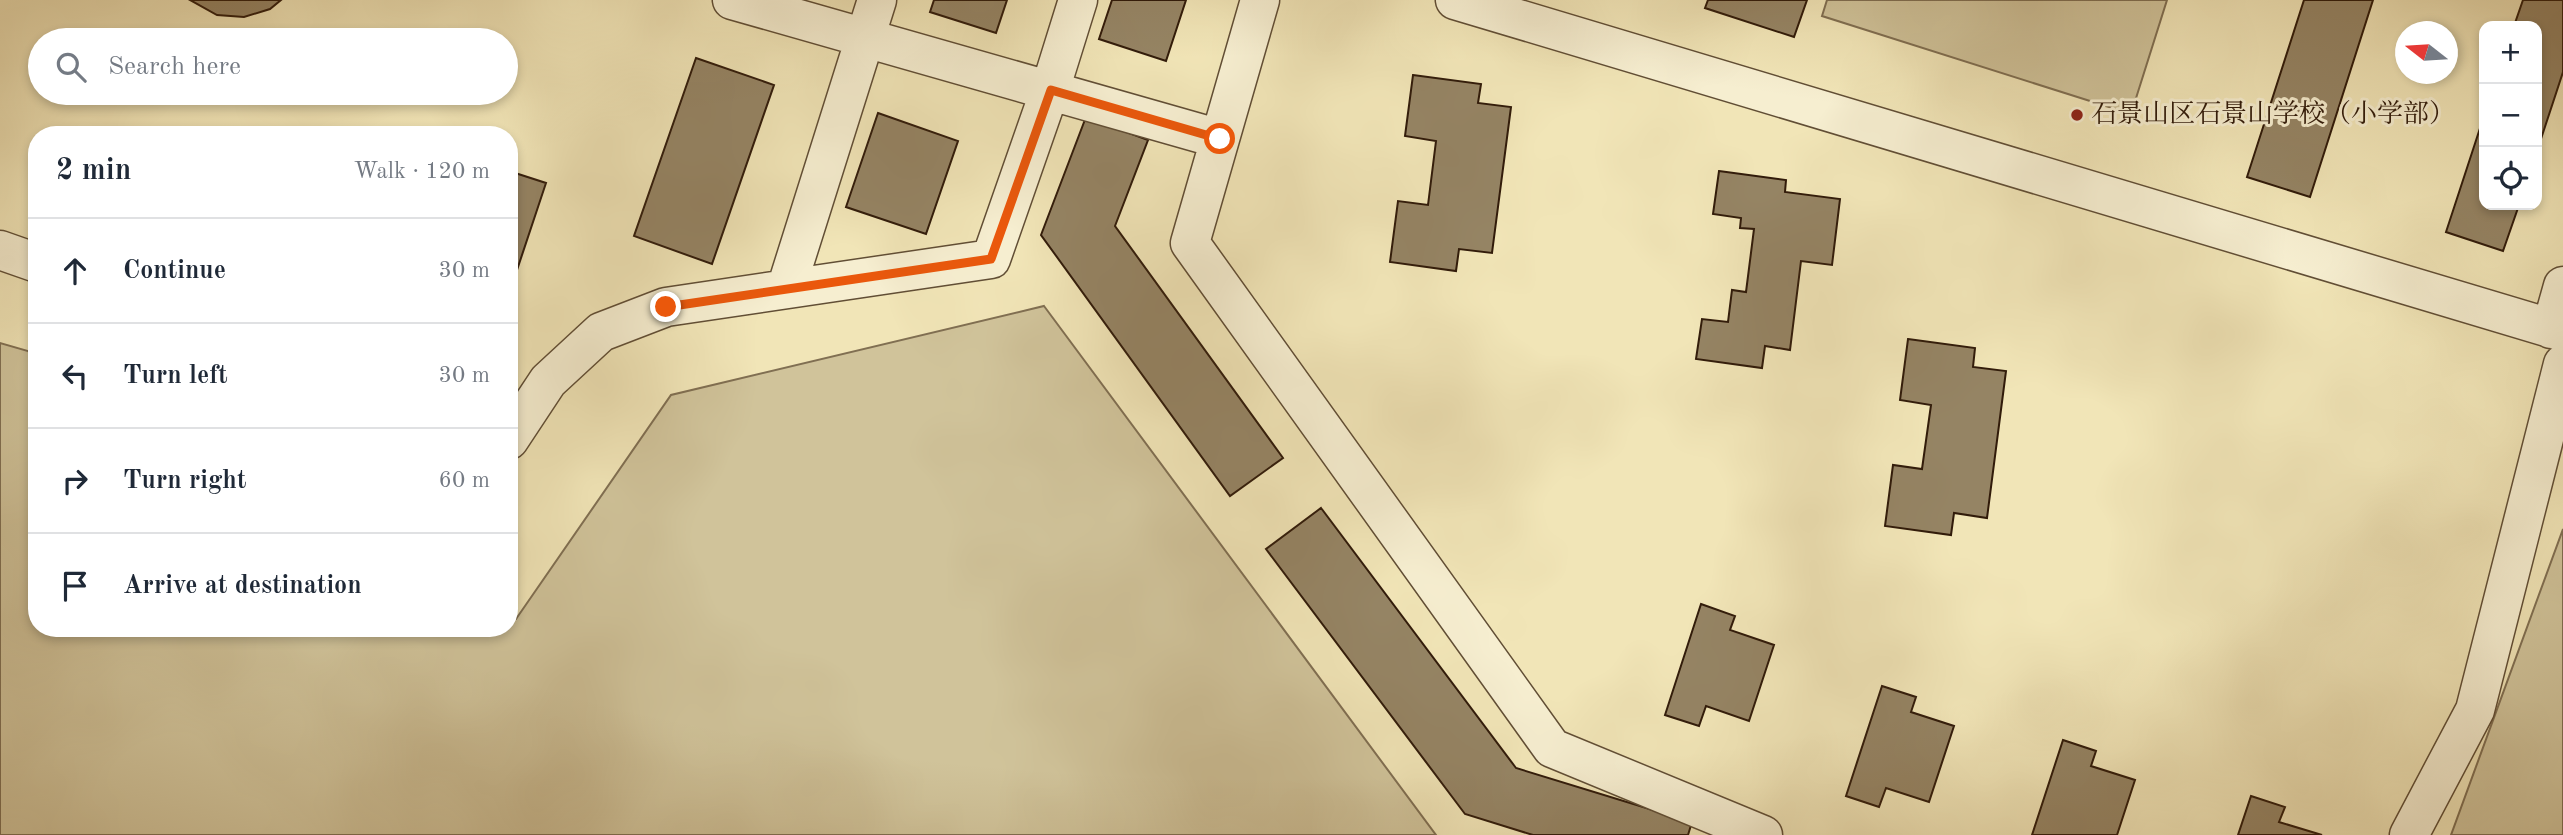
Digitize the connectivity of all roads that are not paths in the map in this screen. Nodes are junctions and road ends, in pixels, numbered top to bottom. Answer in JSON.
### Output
{"nodes":[{"id":1,"x":732,"y":0,"type":"edge"},
{"id":2,"x":877,"y":0,"type":"edge"},
{"id":3,"x":1078,"y":0,"type":"edge"},
{"id":4,"x":1260,"y":0,"type":"edge"},
{"id":5,"x":1455,"y":0,"type":"edge"},
{"id":6,"x":865,"y":38,"type":"junction"},
{"id":7,"x":1051,"y":90,"type":"junction"},
{"id":8,"x":1220,"y":139,"type":"junction"},
{"id":9,"x":0,"y":250,"type":"edge"},
{"id":10,"x":28,"y":260,"type":"edge"},
{"id":11,"x":2563,"y":286,"type":"edge"},
{"id":12,"x":786,"y":289,"type":"junction"},
{"id":13,"x":2559,"y":342,"type":"edge"},
{"id":14,"x":518,"y":426,"type":"edge"},
{"id":15,"x":1763,"y":835,"type":"edge"},
{"id":16,"x":2409,"y":835,"type":"edge"}],
"edges":[{"from":1,"to":6,"type":"street"},
{"from":2,"to":6,"type":"street"},
{"from":3,"to":7,"type":"street"},
{"from":4,"to":8,"type":"street"},
{"from":5,"to":13,"type":"street"},
{"from":6,"to":7,"type":"street"},
{"from":6,"to":12,"type":"street"},
{"from":7,"to":8,"type":"street"},
{"from":7,"to":12,"type":"street"},
{"from":8,"to":15,"type":"street"},
{"from":9,"to":10,"type":"street"},
{"from":11,"to":13,"type":"street"},
{"from":12,"to":14,"type":"street"},
{"from":13,"to":16,"type":"street"}]}
